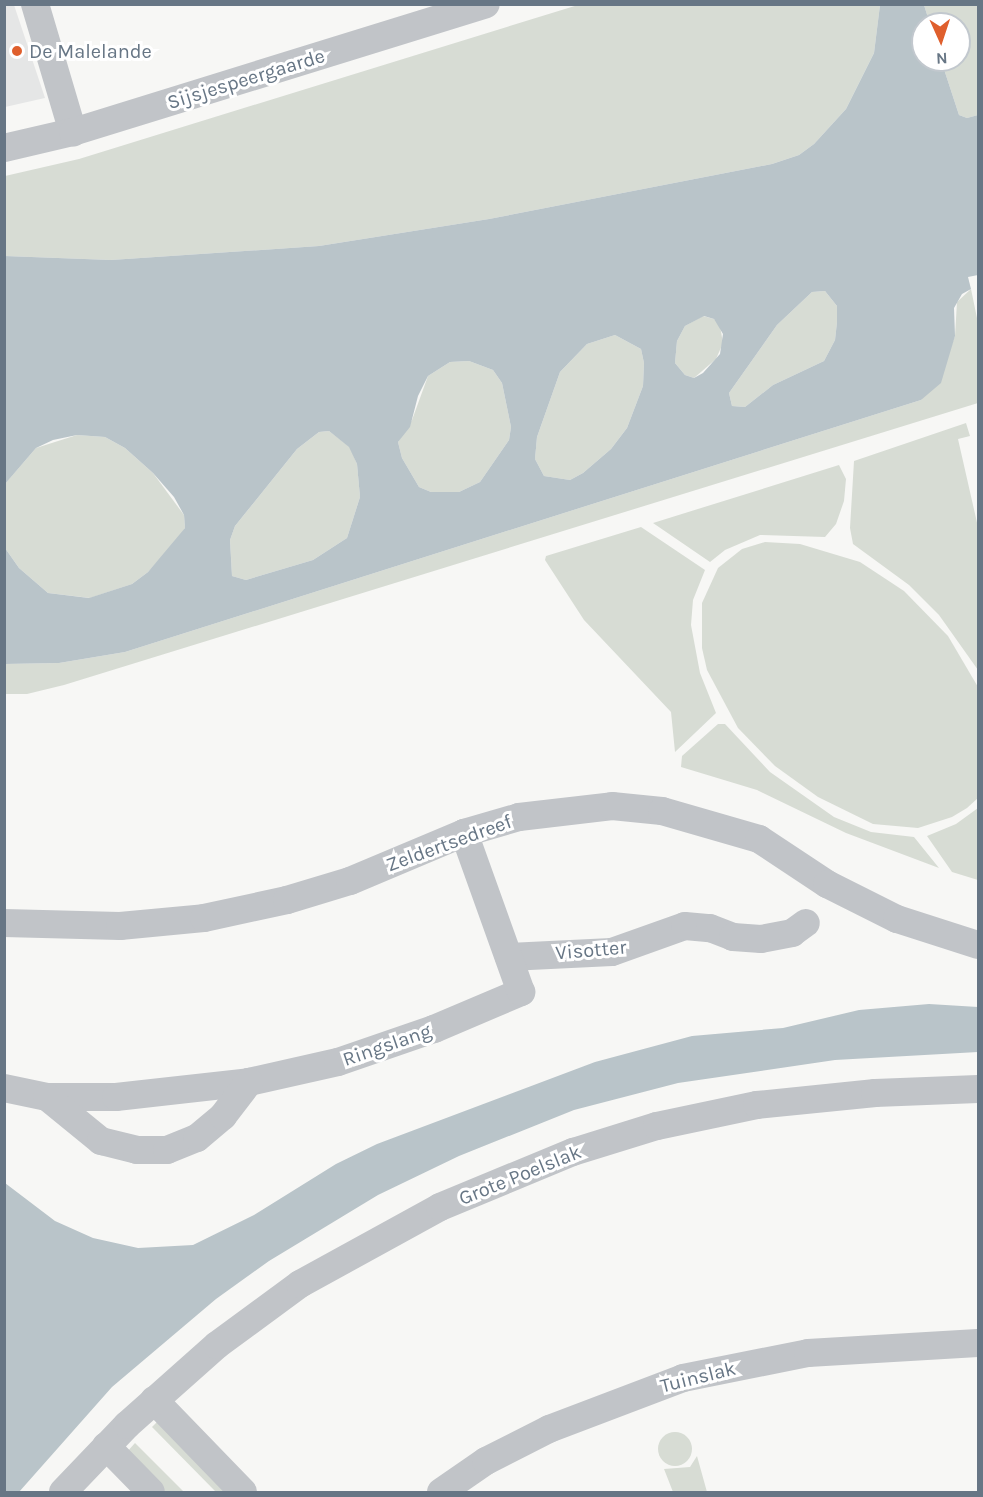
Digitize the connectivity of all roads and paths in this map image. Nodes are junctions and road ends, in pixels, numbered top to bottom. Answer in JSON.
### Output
{"nodes":[{"id":1,"x":35,"y":4,"type":"edge"},
{"id":2,"x":486,"y":4,"type":"edge"},
{"id":3,"x":73,"y":132,"type":"junction"},
{"id":4,"x":4,"y":148,"type":"edge"},
{"id":5,"x":464,"y":833,"type":"junction"},
{"id":6,"x":4,"y":923,"type":"edge"},
{"id":7,"x":806,"y":923,"type":"dead end"},
{"id":8,"x":978,"y":945,"type":"edge"},
{"id":9,"x":509,"y":957,"type":"junction"},
{"id":10,"x":249,"y":1082,"type":"junction"},
{"id":11,"x":4,"y":1088,"type":"edge"},
{"id":12,"x":978,"y":1089,"type":"edge"},
{"id":13,"x":47,"y":1097,"type":"junction"},
{"id":14,"x":978,"y":1343,"type":"edge"},
{"id":15,"x":154,"y":1400,"type":"junction"},
{"id":16,"x":106,"y":1446,"type":"junction"},
{"id":17,"x":63,"y":1492,"type":"edge"},
{"id":18,"x":151,"y":1492,"type":"edge"},
{"id":19,"x":243,"y":1492,"type":"edge"},
{"id":20,"x":441,"y":1492,"type":"edge"}],
"edges":[{"from":1,"to":3,"type":"street"},
{"from":2,"to":3,"type":"street","name":"Sijsjespeergaarde"},
{"from":3,"to":4,"type":"street","name":"Sijsjespeergaarde"},
{"from":5,"to":6,"type":"street","name":"Zeldertsedreef"},
{"from":5,"to":8,"type":"street","name":"Zeldertsedreef"},
{"from":5,"to":9,"type":"street"},
{"from":7,"to":9,"type":"street","name":"Visotter"},
{"from":9,"to":10,"type":"street","name":"Ringslang"},
{"from":10,"to":13,"type":"street","name":"Ringslang"},
{"from":10,"to":13,"type":"street","name":"Ringslang"},
{"from":11,"to":13,"type":"street","name":"Ringslang"},
{"from":12,"to":15,"type":"street","name":"Grote Poelslak"},
{"from":14,"to":20,"type":"street","name":"Tuinslak"},
{"from":15,"to":16,"type":"street","name":"Grote Poelslak"},
{"from":15,"to":19,"type":"street"},
{"from":16,"to":17,"type":"street","name":"Grote Poelslak"},
{"from":16,"to":18,"type":"street"}]}
